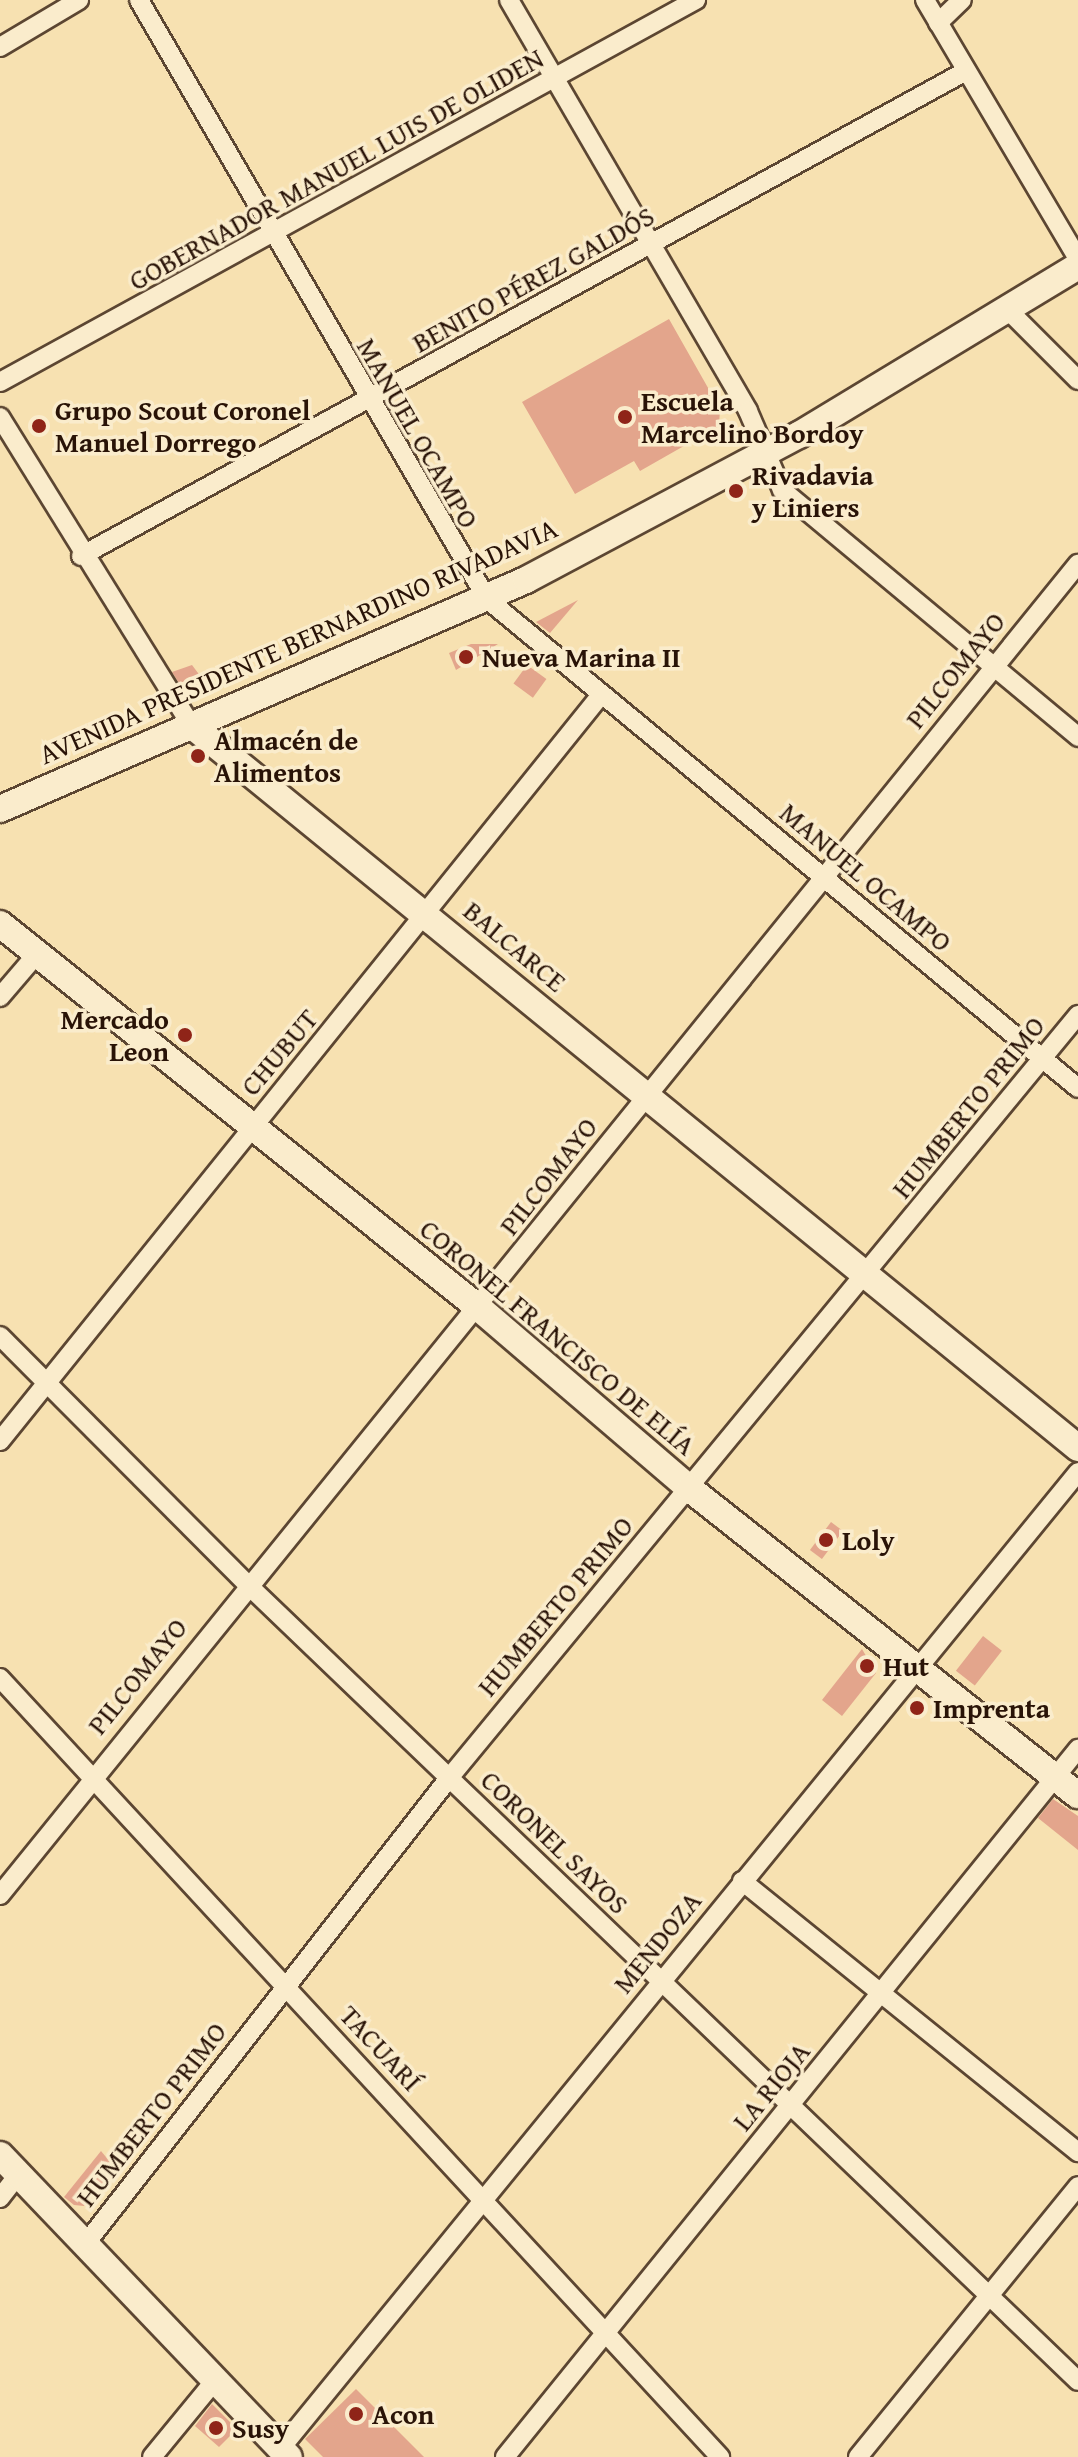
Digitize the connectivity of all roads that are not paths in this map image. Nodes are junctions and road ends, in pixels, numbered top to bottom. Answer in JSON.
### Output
{"nodes":[{"id":1,"x":79,"y":0,"type":"edge"},
{"id":2,"x":139,"y":0,"type":"edge"},
{"id":3,"x":509,"y":0,"type":"edge"},
{"id":4,"x":696,"y":0,"type":"edge"},
{"id":5,"x":925,"y":0,"type":"edge"},
{"id":6,"x":962,"y":0,"type":"edge"},
{"id":7,"x":938,"y":23,"type":"junction"},
{"id":8,"x":0,"y":47,"type":"edge"},
{"id":9,"x":966,"y":71,"type":"junction"},
{"id":10,"x":556,"y":80,"type":"junction"},
{"id":11,"x":275,"y":237,"type":"junction"},
{"id":12,"x":650,"y":247,"type":"junction"},
{"id":13,"x":1078,"y":259,"type":"edge"},
{"id":14,"x":1078,"y":266,"type":"edge"},
{"id":15,"x":1008,"y":310,"type":"junction"},
{"id":16,"x":1078,"y":380,"type":"edge"},
{"id":17,"x":0,"y":382,"type":"edge"},
{"id":18,"x":368,"y":401,"type":"junction"},
{"id":19,"x":0,"y":417,"type":"edge"},
{"id":20,"x":766,"y":453,"type":"junction"},
{"id":21,"x":81,"y":556,"type":"junction"},
{"id":22,"x":1078,"y":564,"type":"edge"},
{"id":23,"x":487,"y":599,"type":"junction"},
{"id":24,"x":993,"y":669,"type":"junction"},
{"id":25,"x":600,"y":696,"type":"junction"},
{"id":26,"x":190,"y":724,"type":"junction"},
{"id":27,"x":1078,"y":737,"type":"edge"},
{"id":28,"x":0,"y":809,"type":"edge"},
{"id":29,"x":822,"y":876,"type":"junction"},
{"id":30,"x":428,"y":915,"type":"junction"},
{"id":31,"x":0,"y":924,"type":"edge"},
{"id":32,"x":36,"y":955,"type":"junction"},
{"id":33,"x":0,"y":997,"type":"edge"},
{"id":34,"x":1078,"y":1015,"type":"edge"},
{"id":35,"x":1042,"y":1060,"type":"junction"},
{"id":36,"x":1078,"y":1088,"type":"edge"},
{"id":37,"x":647,"y":1097,"type":"junction"},
{"id":38,"x":253,"y":1128,"type":"junction"},
{"id":39,"x":867,"y":1277,"type":"junction"},
{"id":40,"x":479,"y":1308,"type":"junction"},
{"id":41,"x":0,"y":1336,"type":"edge"},
{"id":42,"x":47,"y":1381,"type":"junction"},
{"id":43,"x":0,"y":1441,"type":"edge"},
{"id":44,"x":1078,"y":1448,"type":"edge"},
{"id":45,"x":1078,"y":1472,"type":"edge"},
{"id":46,"x":690,"y":1489,"type":"junction"},
{"id":47,"x":247,"y":1584,"type":"junction"},
{"id":48,"x":913,"y":1666,"type":"junction"},
{"id":49,"x":0,"y":1678,"type":"edge"},
{"id":50,"x":1078,"y":1749,"type":"edge"},
{"id":51,"x":92,"y":1777,"type":"junction"},
{"id":52,"x":1056,"y":1777,"type":"junction"},
{"id":53,"x":449,"y":1778,"type":"junction"},
{"id":54,"x":1078,"y":1795,"type":"edge"},
{"id":55,"x":742,"y":1881,"type":"junction"},
{"id":56,"x":0,"y":1895,"type":"edge"},
{"id":57,"x":661,"y":1982,"type":"junction"},
{"id":58,"x":286,"y":1987,"type":"junction"},
{"id":59,"x":881,"y":1995,"type":"junction"},
{"id":60,"x":790,"y":2107,"type":"junction"},
{"id":61,"x":1078,"y":2152,"type":"edge"},
{"id":62,"x":0,"y":2155,"type":"edge"},
{"id":63,"x":19,"y":2174,"type":"junction"},
{"id":64,"x":1078,"y":2186,"type":"edge"},
{"id":65,"x":0,"y":2198,"type":"edge"},
{"id":66,"x":483,"y":2200,"type":"junction"},
{"id":67,"x":87,"y":2242,"type":"junction"},
{"id":68,"x":988,"y":2297,"type":"junction"},
{"id":69,"x":605,"y":2336,"type":"junction"},
{"id":70,"x":216,"y":2379,"type":"junction"},
{"id":71,"x":1078,"y":2381,"type":"edge"},
{"id":72,"x":285,"y":2452,"type":"edge"},
{"id":73,"x":152,"y":2457,"type":"edge"},
{"id":74,"x":505,"y":2457,"type":"edge"},
{"id":75,"x":720,"y":2457,"type":"edge"},
{"id":76,"x":858,"y":2457,"type":"edge"}],
"edges":[{"from":1,"to":8,"type":"street"},
{"from":2,"to":11,"type":"street","name":"MANUEL OCAMPO"},
{"from":3,"to":10,"type":"street"},
{"from":4,"to":10,"type":"street","name":"GOBERNADOR MANUEL LUIS DE OLIDEN"},
{"from":5,"to":7,"type":"street"},
{"from":6,"to":7,"type":"street"},
{"from":7,"to":9,"type":"street"},
{"from":9,"to":12,"type":"street","name":"BENITO PÉREZ GALDÓS"},
{"from":9,"to":13,"type":"street"},
{"from":10,"to":11,"type":"street","name":"GOBERNADOR MANUEL LUIS DE OLIDEN"},
{"from":10,"to":12,"type":"street"},
{"from":11,"to":17,"type":"street","name":"GOBERNADOR MANUEL LUIS DE OLIDEN"},
{"from":11,"to":18,"type":"street","name":"MANUEL OCAMPO"},
{"from":12,"to":18,"type":"street","name":"BENITO PÉREZ GALDÓS"},
{"from":12,"to":20,"type":"street"},
{"from":14,"to":15,"type":"street","name":"AVENIDA PRESIDENTE BERNARDINO RIVADAVIA"},
{"from":15,"to":16,"type":"street"},
{"from":15,"to":20,"type":"street","name":"AVENIDA PRESIDENTE BERNARDINO RIVADAVIA"},
{"from":18,"to":21,"type":"street","name":"BENITO PÉREZ GALDÓS"},
{"from":18,"to":23,"type":"street","name":"MANUEL OCAMPO"},
{"from":19,"to":21,"type":"street","name":"BALCARCE"},
{"from":20,"to":23,"type":"street","name":"AVENIDA PRESIDENTE BERNARDINO RIVADAVIA"},
{"from":20,"to":24,"type":"street"},
{"from":21,"to":26,"type":"street","name":"BALCARCE"},
{"from":22,"to":24,"type":"street","name":"PILCOMAYO"},
{"from":23,"to":25,"type":"street","name":"MANUEL OCAMPO"},
{"from":23,"to":26,"type":"street","name":"AVENIDA PRESIDENTE BERNARDINO RIVADAVIA"},
{"from":24,"to":27,"type":"street"},
{"from":24,"to":29,"type":"street","name":"PILCOMAYO"},
{"from":25,"to":29,"type":"street","name":"MANUEL OCAMPO"},
{"from":25,"to":30,"type":"street","name":"CHUBUT"},
{"from":26,"to":28,"type":"street","name":"AVENIDA PRESIDENTE BERNARDINO RIVADAVIA"},
{"from":26,"to":30,"type":"street","name":"BALCARCE"},
{"from":29,"to":35,"type":"street","name":"MANUEL OCAMPO"},
{"from":29,"to":37,"type":"street","name":"PILCOMAYO"},
{"from":30,"to":37,"type":"street","name":"BALCARCE"},
{"from":30,"to":38,"type":"street","name":"CHUBUT"},
{"from":31,"to":32,"type":"street","name":"CORONEL FRANCISCO DE ELÍA"},
{"from":32,"to":33,"type":"street"},
{"from":32,"to":38,"type":"street","name":"CORONEL FRANCISCO DE ELÍA"},
{"from":34,"to":35,"type":"street","name":"HUMBERTO PRIMO"},
{"from":35,"to":36,"type":"street","name":"MANUEL OCAMPO"},
{"from":35,"to":39,"type":"street","name":"HUMBERTO PRIMO"},
{"from":37,"to":39,"type":"street","name":"BALCARCE"},
{"from":37,"to":40,"type":"street","name":"PILCOMAYO"},
{"from":38,"to":40,"type":"street","name":"CORONEL FRANCISCO DE ELÍA"},
{"from":38,"to":42,"type":"street","name":"CHUBUT"},
{"from":39,"to":44,"type":"street","name":"BALCARCE"},
{"from":39,"to":46,"type":"street","name":"HUMBERTO PRIMO"},
{"from":40,"to":46,"type":"street","name":"CORONEL FRANCISCO DE ELÍA"},
{"from":40,"to":47,"type":"street","name":"PILCOMAYO"},
{"from":41,"to":42,"type":"street","name":"CORONEL SAYOS"},
{"from":42,"to":43,"type":"street","name":"CHUBUT"},
{"from":42,"to":47,"type":"street","name":"CORONEL SAYOS"},
{"from":45,"to":48,"type":"street","name":"MENDOZA"},
{"from":46,"to":48,"type":"street","name":"CORONEL FRANCISCO DE ELÍA"},
{"from":46,"to":53,"type":"street","name":"HUMBERTO PRIMO"},
{"from":47,"to":51,"type":"street","name":"PILCOMAYO"},
{"from":47,"to":53,"type":"street","name":"CORONEL SAYOS"},
{"from":48,"to":52,"type":"street","name":"CORONEL FRANCISCO DE ELÍA"},
{"from":48,"to":55,"type":"street","name":"MENDOZA"},
{"from":49,"to":51,"type":"street","name":"TACUARÍ"},
{"from":50,"to":52,"type":"street","name":"LA RIOJA"},
{"from":51,"to":56,"type":"street","name":"PILCOMAYO"},
{"from":51,"to":58,"type":"street","name":"TACUARÍ"},
{"from":52,"to":54,"type":"street","name":"CORONEL FRANCISCO DE ELÍA"},
{"from":52,"to":59,"type":"street","name":"LA RIOJA"},
{"from":53,"to":57,"type":"street","name":"CORONEL SAYOS"},
{"from":53,"to":58,"type":"street","name":"HUMBERTO PRIMO"},
{"from":55,"to":57,"type":"street","name":"MENDOZA"},
{"from":55,"to":59,"type":"street"},
{"from":57,"to":60,"type":"street","name":"CORONEL SAYOS"},
{"from":57,"to":66,"type":"street","name":"MENDOZA"},
{"from":58,"to":66,"type":"street","name":"TACUARÍ"},
{"from":58,"to":67,"type":"street","name":"HUMBERTO PRIMO"},
{"from":59,"to":60,"type":"street","name":"LA RIOJA"},
{"from":59,"to":61,"type":"street"},
{"from":60,"to":68,"type":"street","name":"CORONEL SAYOS"},
{"from":60,"to":69,"type":"street","name":"LA RIOJA"},
{"from":62,"to":63,"type":"street"},
{"from":63,"to":65,"type":"street"},
{"from":63,"to":67,"type":"street"},
{"from":64,"to":68,"type":"street"},
{"from":66,"to":69,"type":"street","name":"TACUARÍ"},
{"from":66,"to":72,"type":"street","name":"MENDOZA"},
{"from":67,"to":70,"type":"street"},
{"from":68,"to":71,"type":"street","name":"CORONEL SAYOS"},
{"from":68,"to":76,"type":"street"},
{"from":69,"to":74,"type":"street","name":"LA RIOJA"},
{"from":69,"to":75,"type":"street","name":"TACUARÍ"},
{"from":70,"to":72,"type":"street"},
{"from":70,"to":73,"type":"street"}]}
